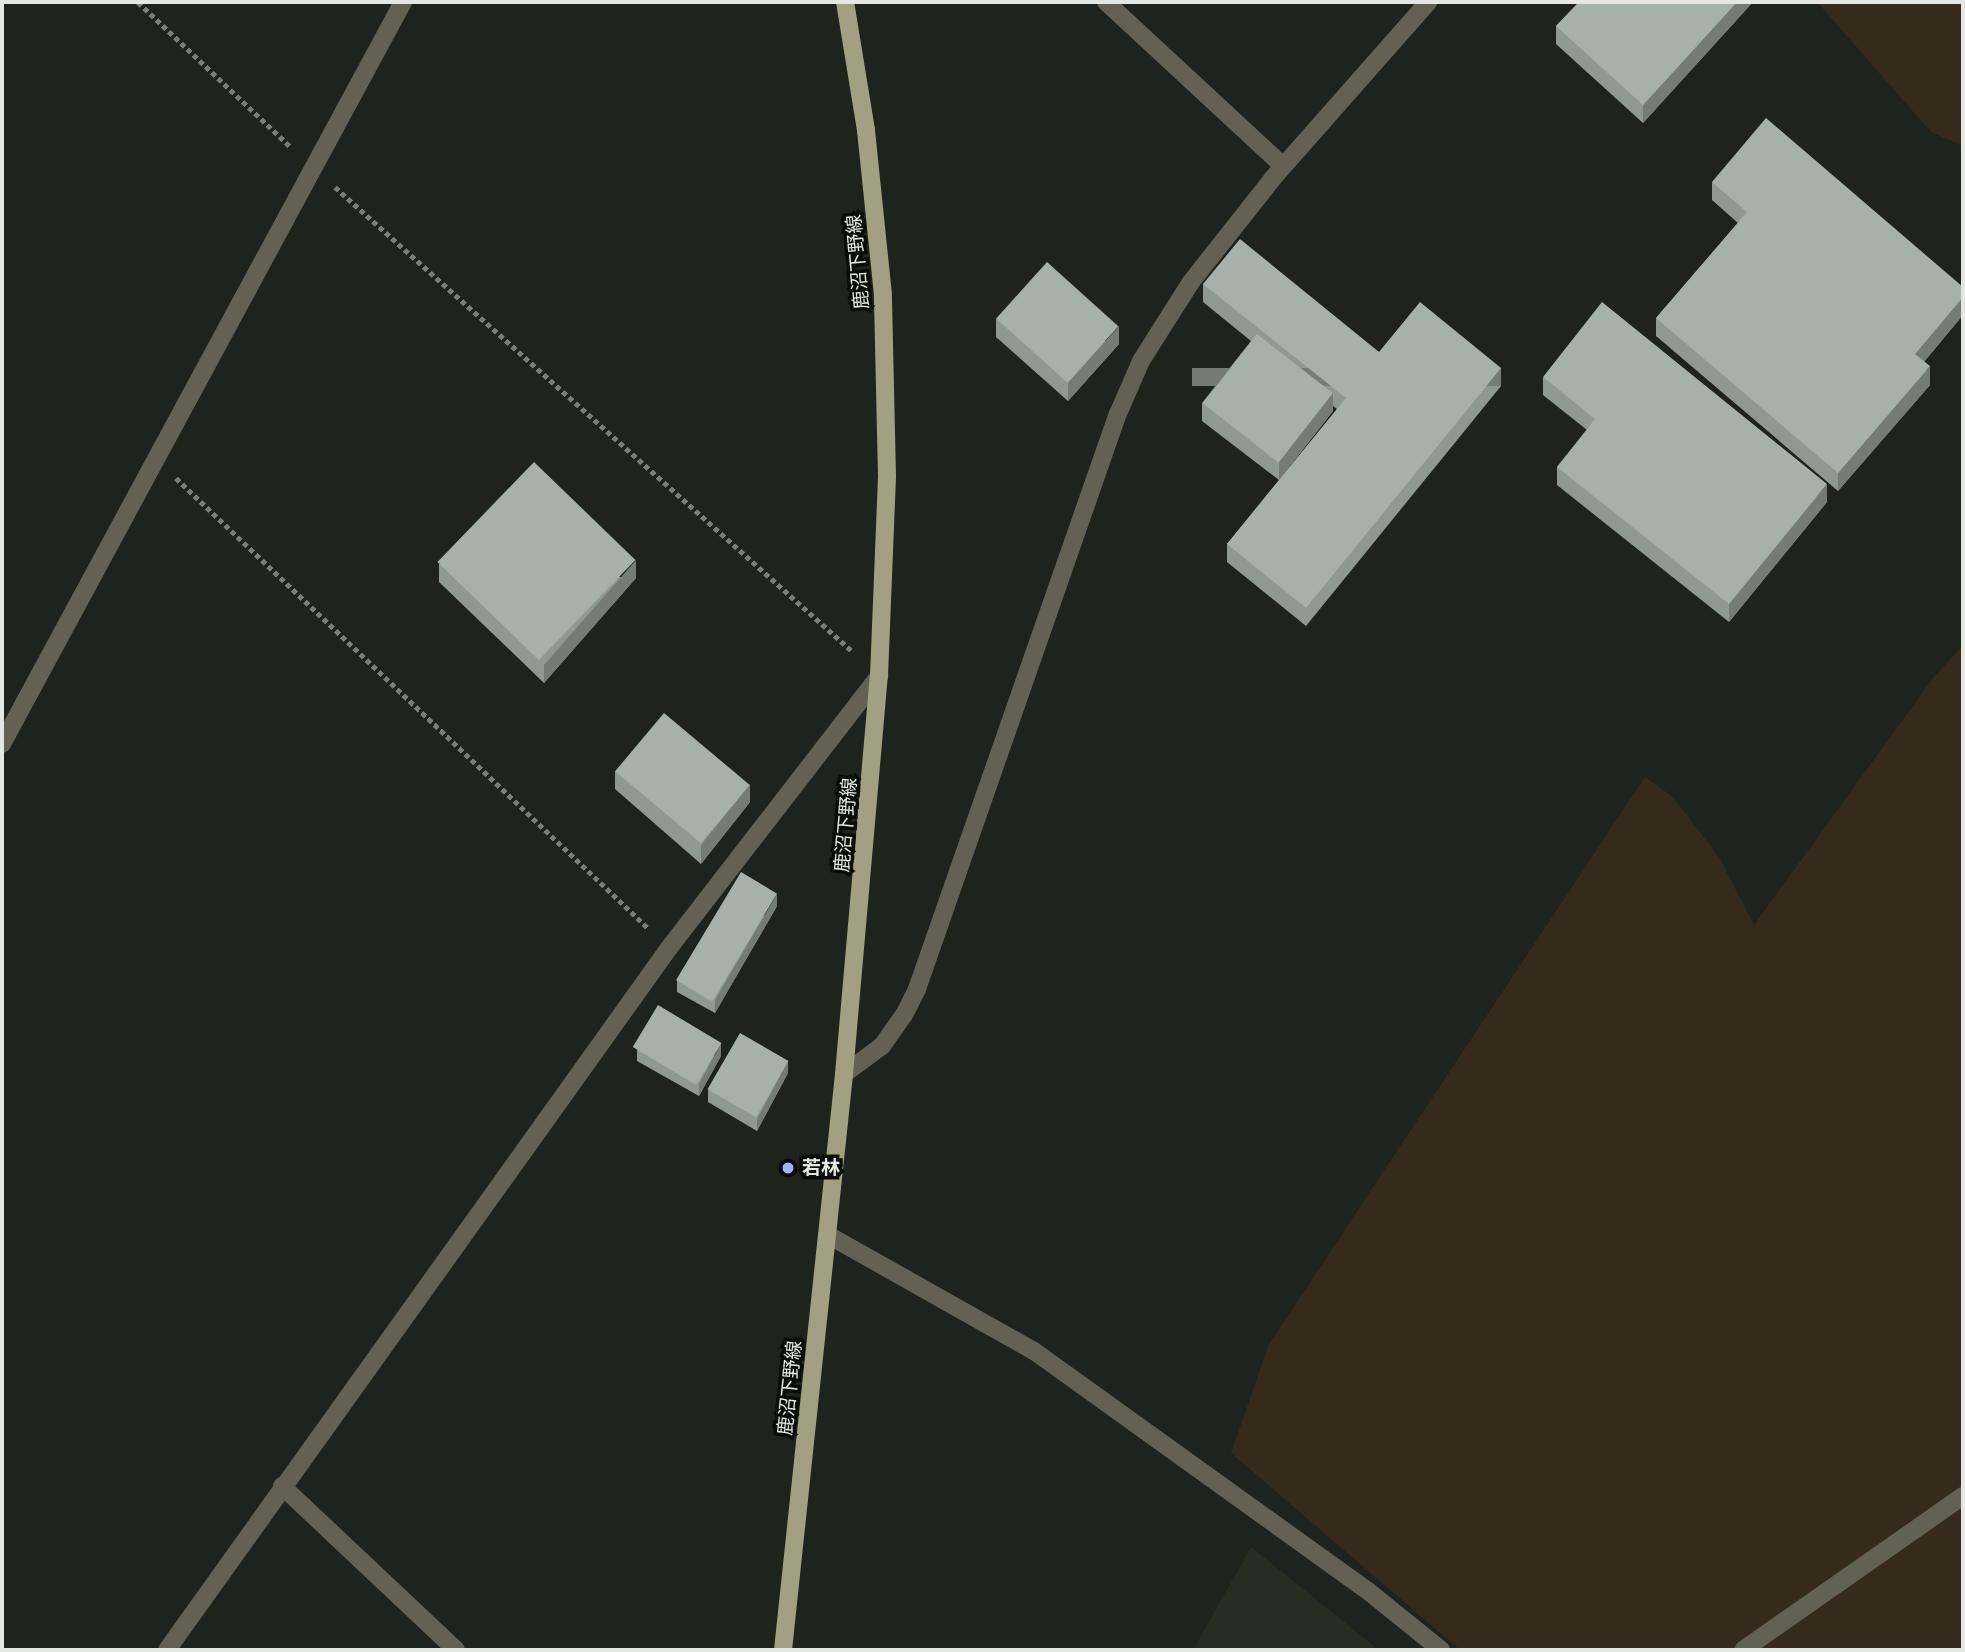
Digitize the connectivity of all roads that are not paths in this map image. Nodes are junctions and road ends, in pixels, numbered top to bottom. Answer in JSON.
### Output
{"nodes":[{"id":1,"x":403,"y":2,"type":"edge"},
{"id":2,"x":845,"y":2,"type":"edge"},
{"id":3,"x":1107,"y":2,"type":"edge"},
{"id":4,"x":1428,"y":2,"type":"edge"},
{"id":5,"x":1283,"y":166,"type":"junction"},
{"id":6,"x":879,"y":676,"type":"junction"},
{"id":7,"x":2,"y":744,"type":"edge"},
{"id":8,"x":844,"y":1074,"type":"junction"},
{"id":9,"x":828,"y":1235,"type":"junction"},
{"id":10,"x":282,"y":1486,"type":"junction"},
{"id":11,"x":1963,"y":1496,"type":"edge"},
{"id":12,"x":167,"y":1650,"type":"edge"},
{"id":13,"x":456,"y":1650,"type":"edge"},
{"id":14,"x":783,"y":1650,"type":"edge"},
{"id":15,"x":1441,"y":1650,"type":"edge"},
{"id":16,"x":1742,"y":1650,"type":"edge"}],
"edges":[{"from":1,"to":7,"type":"street"},
{"from":2,"to":6,"type":"main road","name":"鹿沼下野線"},
{"from":3,"to":5,"type":"street"},
{"from":4,"to":5,"type":"street"},
{"from":5,"to":8,"type":"street"},
{"from":6,"to":8,"type":"main road","name":"鹿沼下野線"},
{"from":6,"to":10,"type":"street"},
{"from":8,"to":9,"type":"main road","name":"鹿沼下野線"},
{"from":9,"to":14,"type":"main road","name":"鹿沼下野線"},
{"from":9,"to":15,"type":"street"},
{"from":10,"to":12,"type":"street"},
{"from":10,"to":13,"type":"street"},
{"from":11,"to":16,"type":"street"}]}
